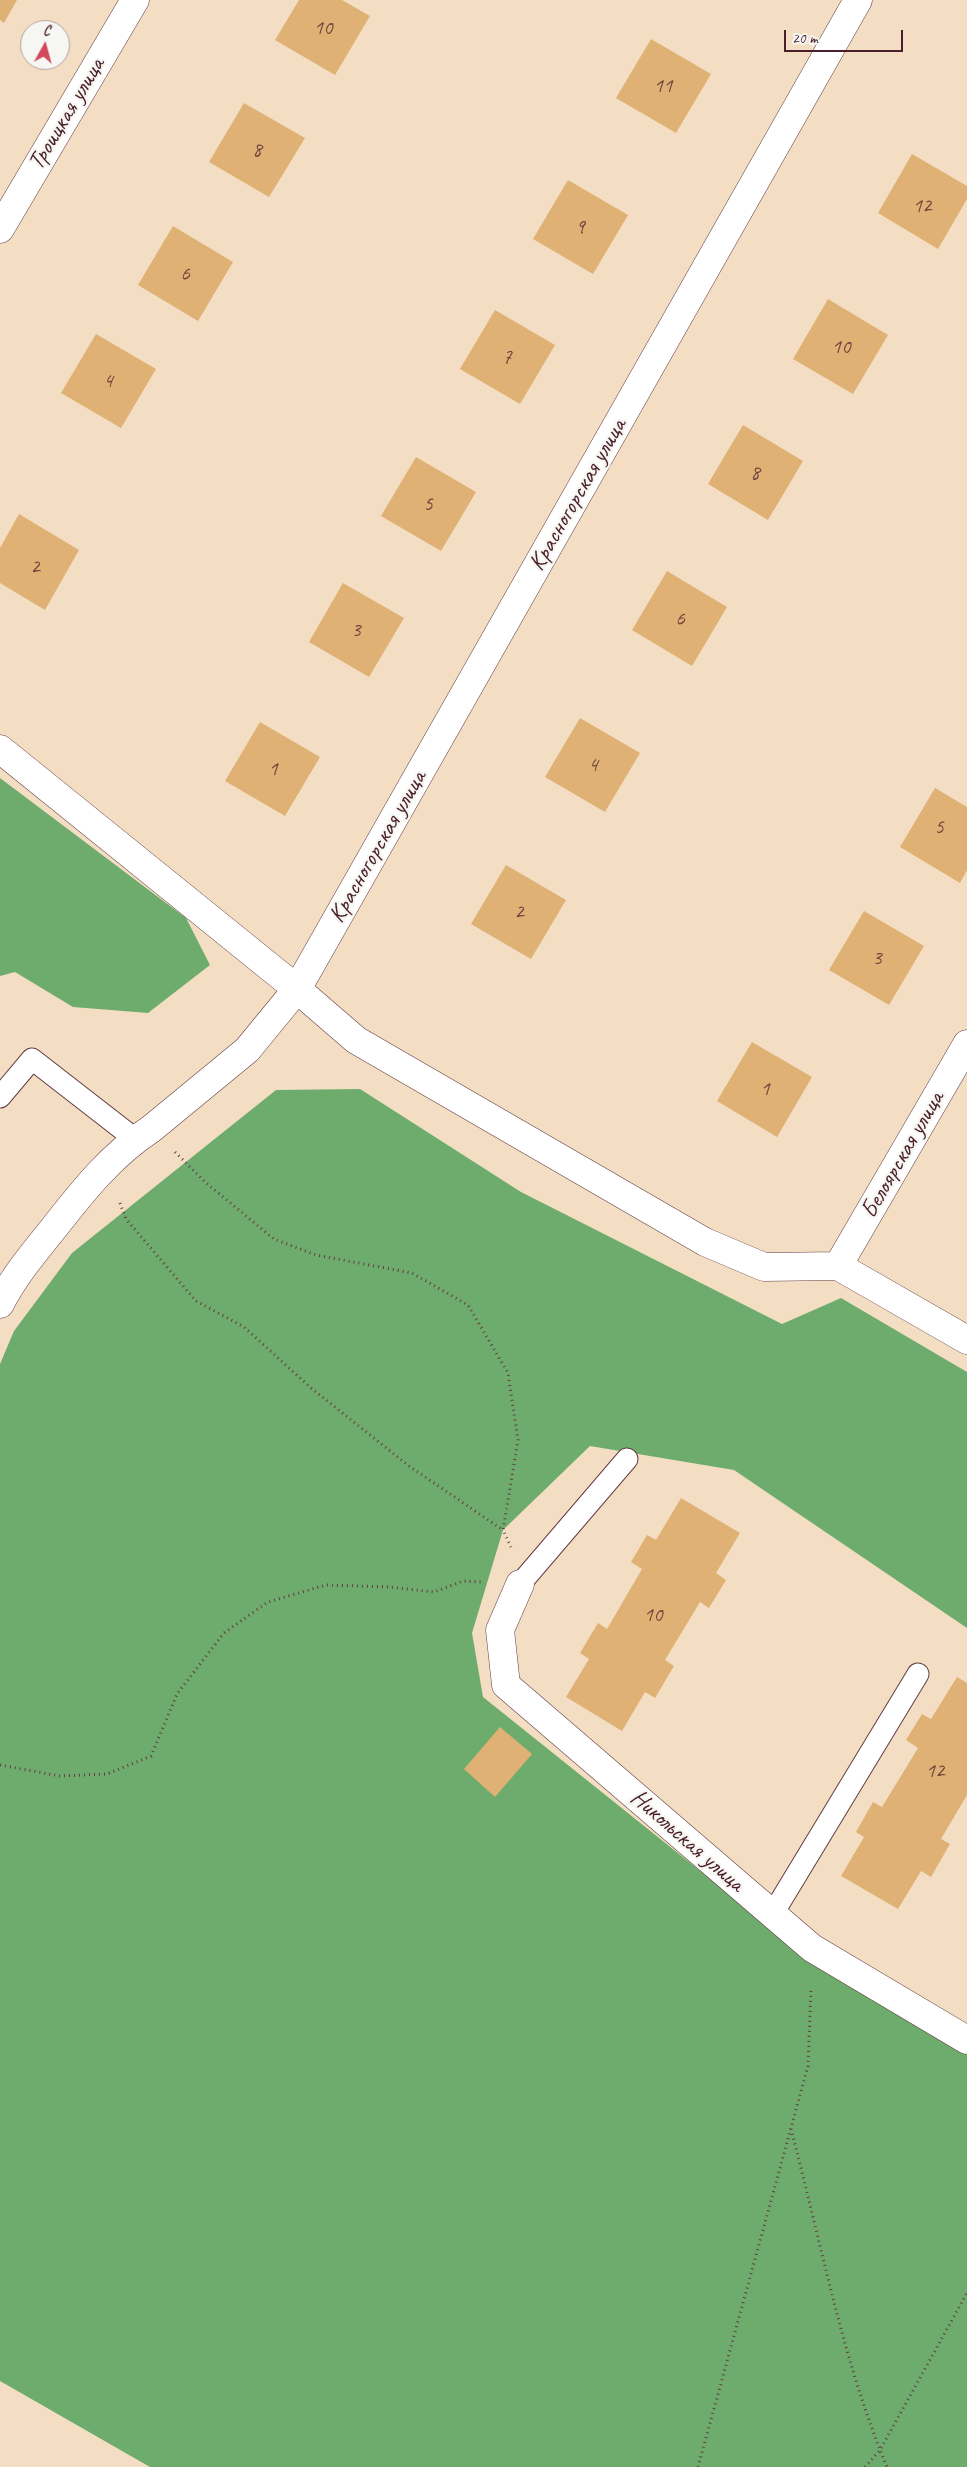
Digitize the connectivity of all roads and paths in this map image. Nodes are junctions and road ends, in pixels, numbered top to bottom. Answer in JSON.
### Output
{"nodes":[{"id":1,"x":135,"y":0,"type":"edge"},
{"id":2,"x":858,"y":0,"type":"edge"},
{"id":3,"x":0,"y":228,"type":"edge"},
{"id":4,"x":0,"y":749,"type":"edge"},
{"id":5,"x":297,"y":989,"type":"junction"},
{"id":6,"x":967,"y":1044,"type":"edge"},
{"id":7,"x":0,"y":1097,"type":"edge"},
{"id":8,"x":143,"y":1134,"type":"junction"},
{"id":9,"x":108,"y":1165,"type":"junction"},
{"id":10,"x":838,"y":1266,"type":"junction"},
{"id":11,"x":0,"y":1304,"type":"edge"},
{"id":12,"x":967,"y":1340,"type":"edge"},
{"id":13,"x":627,"y":1459,"type":"dead end"},
{"id":14,"x":503,"y":1530,"type":"junction"},
{"id":15,"x":520,"y":1584,"type":"junction"},
{"id":16,"x":918,"y":1674,"type":"dead end"},
{"id":17,"x":0,"y":1765,"type":"edge"},
{"id":18,"x":772,"y":1915,"type":"junction"},
{"id":19,"x":812,"y":1948,"type":"junction"},
{"id":20,"x":967,"y":2040,"type":"edge"},
{"id":21,"x":790,"y":2129,"type":"junction"},
{"id":22,"x":967,"y":2293,"type":"edge"},
{"id":23,"x":880,"y":2450,"type":"junction"},
{"id":24,"x":698,"y":2467,"type":"edge"},
{"id":25,"x":865,"y":2467,"type":"edge"},
{"id":26,"x":887,"y":2467,"type":"edge"}],
"edges":[{"from":1,"to":3,"type":"street","name":"Троицкая улица"},
{"from":2,"to":5,"type":"street","name":"Красногорская улица"},
{"from":4,"to":5,"type":"street"},
{"from":5,"to":8,"type":"street","name":"Красногорская улица"},
{"from":5,"to":10,"type":"street"},
{"from":6,"to":10,"type":"street","name":"Белоярская улица"},
{"from":7,"to":8,"type":"lane"},
{"from":8,"to":9,"type":"street","name":"Красногорская улица"},
{"from":8,"to":14,"type":"path"},
{"from":9,"to":11,"type":"street","name":"Красногорская улица"},
{"from":9,"to":14,"type":"path"},
{"from":10,"to":12,"type":"street"},
{"from":13,"to":15,"type":"lane"},
{"from":14,"to":15,"type":"path"},
{"from":15,"to":17,"type":"path"},
{"from":15,"to":18,"type":"street","name":"Никольская улица"},
{"from":16,"to":18,"type":"lane"},
{"from":18,"to":19,"type":"street","name":"Никольская улица"},
{"from":19,"to":20,"type":"street","name":"Никольская улица"},
{"from":19,"to":21,"type":"path"},
{"from":21,"to":23,"type":"path"},
{"from":21,"to":24,"type":"path"},
{"from":22,"to":23,"type":"path"},
{"from":23,"to":25,"type":"path"},
{"from":23,"to":26,"type":"path"}]}
